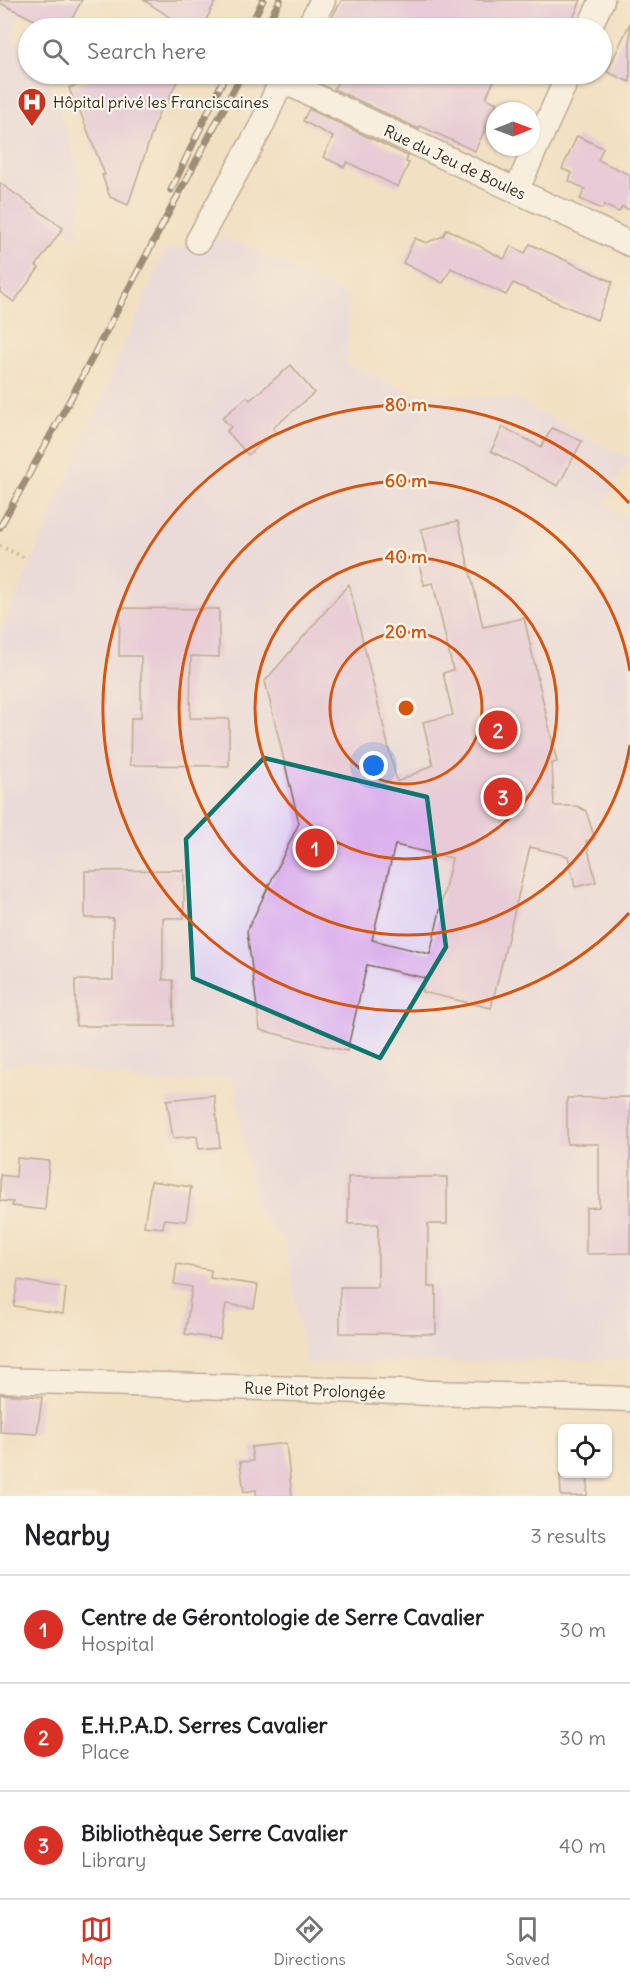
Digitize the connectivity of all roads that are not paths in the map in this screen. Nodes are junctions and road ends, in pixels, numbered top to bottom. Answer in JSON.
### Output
{"nodes":[{"id":1,"x":323,"y":0,"type":"edge"},
{"id":2,"x":602,"y":0,"type":"edge"},
{"id":3,"x":313,"y":18,"type":"edge"},
{"id":4,"x":594,"y":18,"type":"edge"},
{"id":5,"x":279,"y":84,"type":"edge"},
{"id":6,"x":296,"y":84,"type":"edge"},
{"id":7,"x":564,"y":84,"type":"edge"},
{"id":8,"x":516,"y":191,"type":"junction"},
{"id":9,"x":198,"y":241,"type":"dead end"},
{"id":10,"x":630,"y":244,"type":"edge"},
{"id":11,"x":0,"y":1380,"type":"edge"},
{"id":12,"x":630,"y":1399,"type":"edge"}],
"edges":[{"from":1,"to":3,"type":"street"},
{"from":2,"to":4,"type":"street"},
{"from":5,"to":9,"type":"street"},
{"from":6,"to":8,"type":"street","name":"Rue du Jeu de Boules"},
{"from":7,"to":8,"type":"street"},
{"from":8,"to":10,"type":"street","name":"Rue du Jeu de Boules"},
{"from":11,"to":12,"type":"street","name":"Rue Pitot Prolongée"}]}
